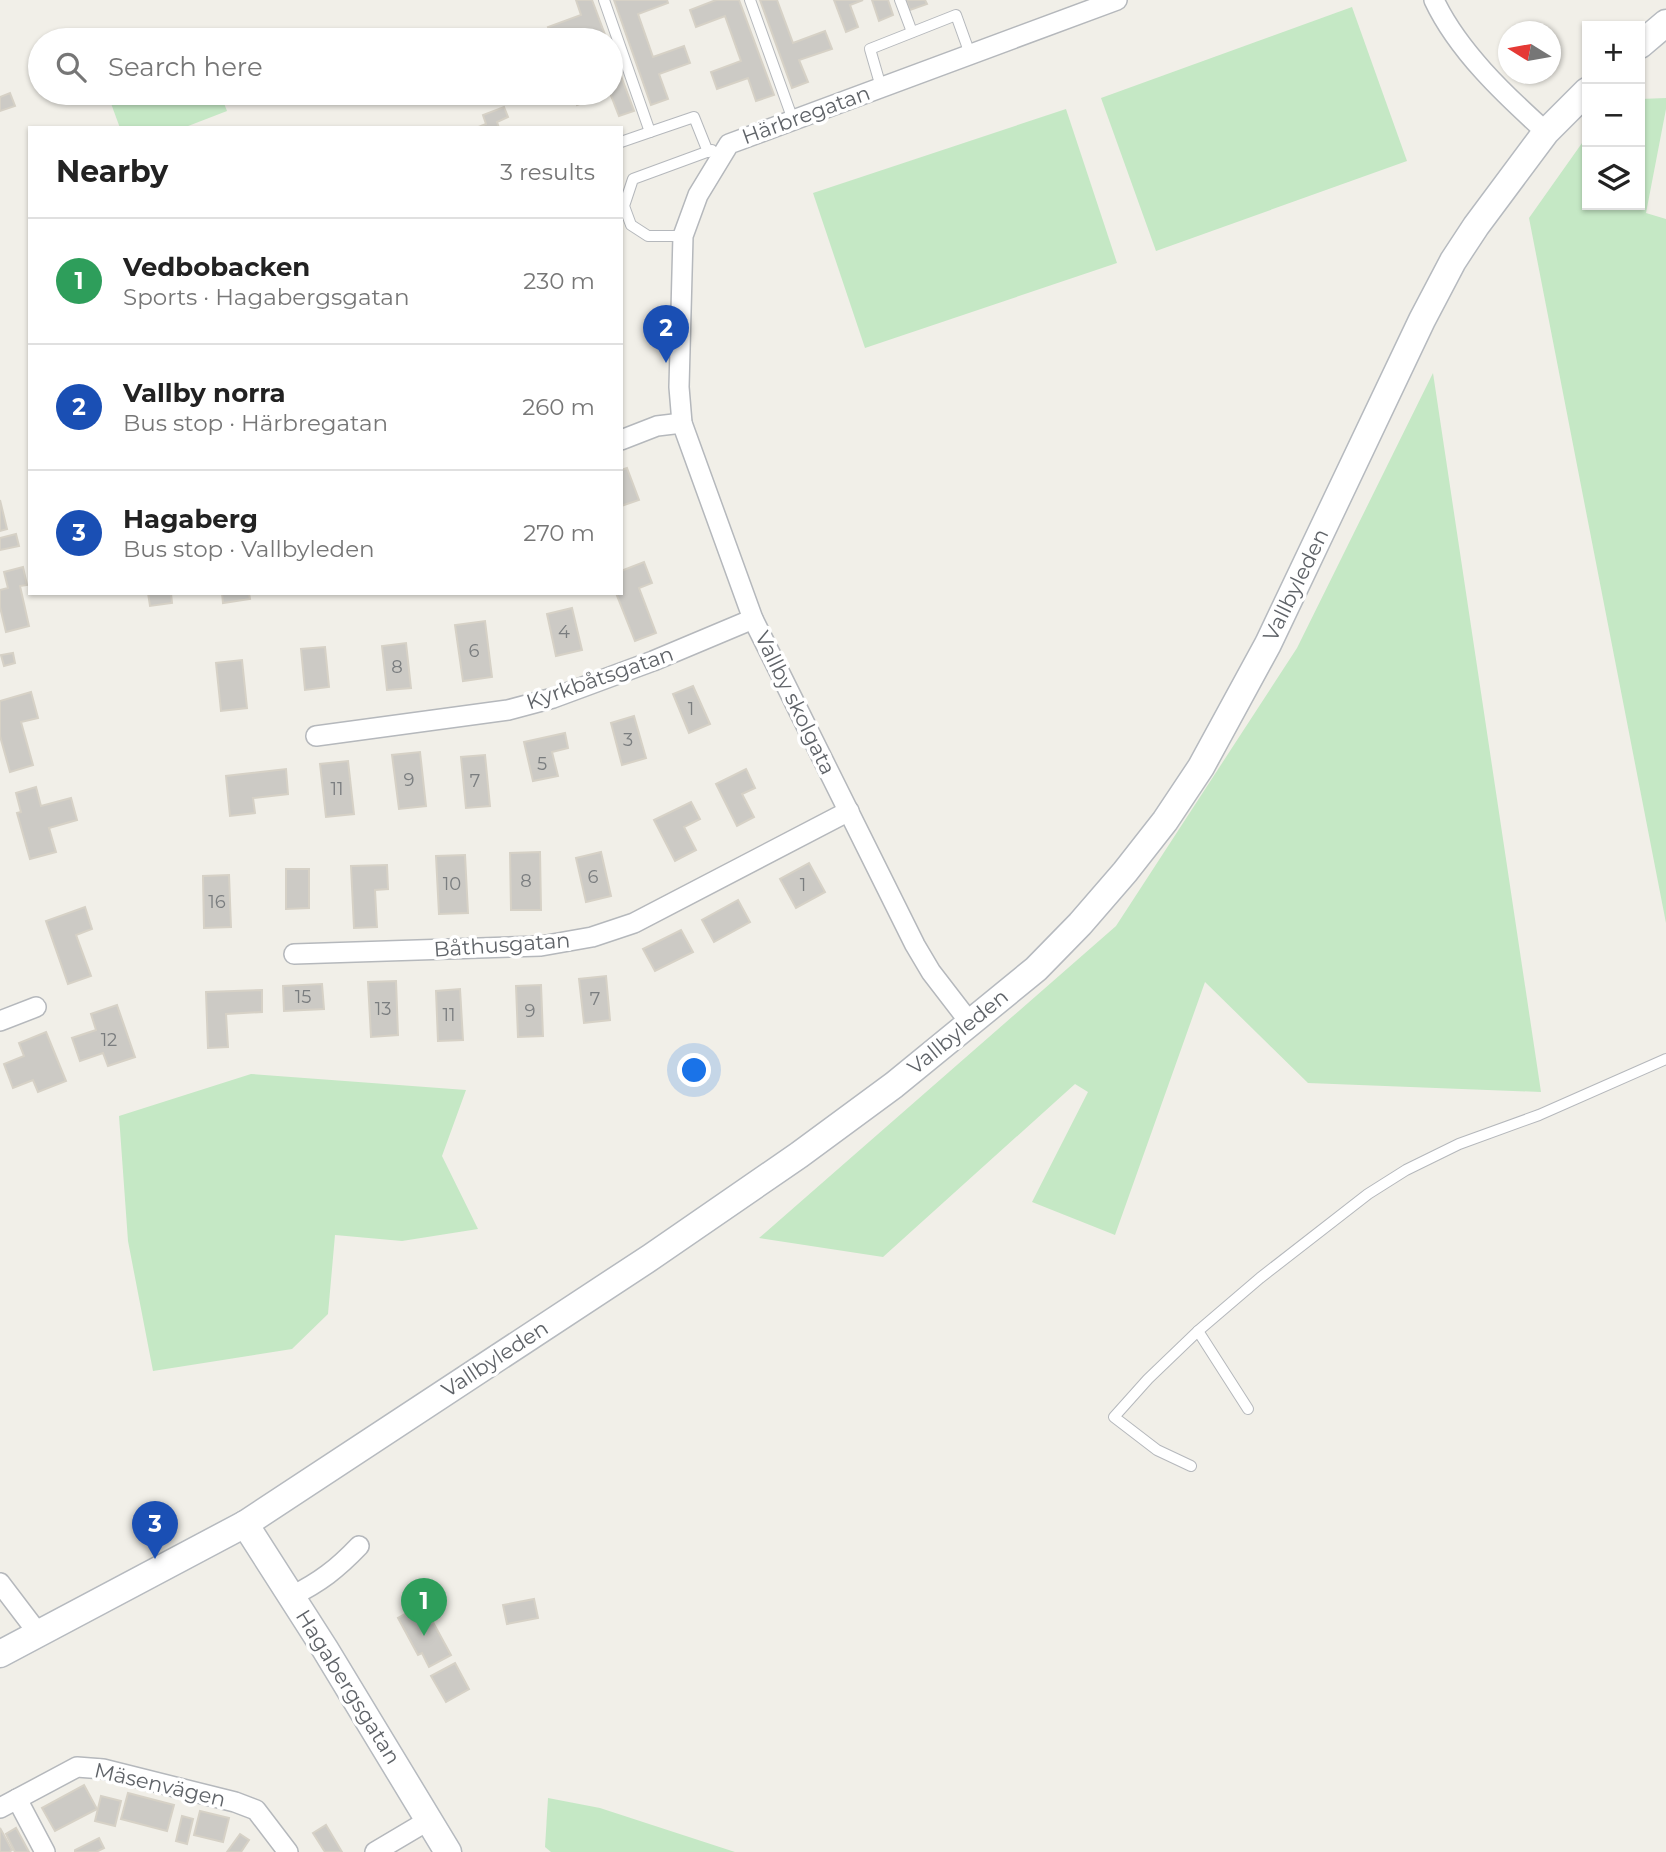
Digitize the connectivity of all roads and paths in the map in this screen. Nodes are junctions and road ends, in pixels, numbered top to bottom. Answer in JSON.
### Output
{"nodes":[{"id":1,"x":604,"y":0,"type":"edge"},
{"id":2,"x":750,"y":0,"type":"edge"},
{"id":3,"x":900,"y":0,"type":"edge"},
{"id":4,"x":1117,"y":0,"type":"edge"},
{"id":5,"x":1434,"y":0,"type":"edge"},
{"id":6,"x":1666,"y":23,"type":"edge"},
{"id":7,"x":614,"y":28,"type":"edge"},
{"id":8,"x":912,"y":32,"type":"junction"},
{"id":9,"x":1645,"y":42,"type":"edge"},
{"id":10,"x":970,"y":54,"type":"junction"},
{"id":11,"x":623,"y":55,"type":"edge"},
{"id":12,"x":881,"y":87,"type":"junction"},
{"id":13,"x":1582,"y":96,"type":"edge"},
{"id":14,"x":793,"y":120,"type":"junction"},
{"id":15,"x":650,"y":132,"type":"junction"},
{"id":16,"x":1546,"y":132,"type":"junction"},
{"id":17,"x":623,"y":141,"type":"edge"},
{"id":18,"x":729,"y":144,"type":"junction"},
{"id":19,"x":708,"y":152,"type":"junction"},
{"id":20,"x":684,"y":236,"type":"junction"},
{"id":21,"x":682,"y":423,"type":"junction"},
{"id":22,"x":623,"y":439,"type":"edge"},
{"id":23,"x":753,"y":619,"type":"junction"},
{"id":24,"x":316,"y":736,"type":"dead end"},
{"id":25,"x":849,"y":811,"type":"junction"},
{"id":26,"x":294,"y":954,"type":"dead end"},
{"id":27,"x":36,"y":1006,"type":"dead end"},
{"id":28,"x":0,"y":1021,"type":"edge"},
{"id":29,"x":971,"y":1024,"type":"junction"},
{"id":30,"x":1666,"y":1059,"type":"edge"},
{"id":31,"x":1198,"y":1331,"type":"junction"},
{"id":32,"x":1248,"y":1409,"type":"dead end"},
{"id":33,"x":1191,"y":1466,"type":"dead end"},
{"id":34,"x":245,"y":1524,"type":"junction"},
{"id":35,"x":359,"y":1546,"type":"dead end"},
{"id":36,"x":0,"y":1583,"type":"edge"},
{"id":37,"x":292,"y":1596,"type":"junction"},
{"id":38,"x":38,"y":1633,"type":"junction"},
{"id":39,"x":0,"y":1654,"type":"edge"},
{"id":40,"x":8,"y":1803,"type":"edge"},
{"id":41,"x":429,"y":1820,"type":"junction"},
{"id":42,"x":45,"y":1852,"type":"edge"},
{"id":43,"x":288,"y":1852,"type":"edge"},
{"id":44,"x":375,"y":1852,"type":"edge"},
{"id":45,"x":448,"y":1852,"type":"edge"}],
"edges":[{"from":1,"to":7,"type":"lane"},
{"from":2,"to":14,"type":"lane"},
{"from":3,"to":8,"type":"lane"},
{"from":4,"to":10,"type":"street","name":"Härbregatan"},
{"from":5,"to":16,"type":"street"},
{"from":6,"to":9,"type":"main road"},
{"from":8,"to":10,"type":"lane"},
{"from":8,"to":12,"type":"lane"},
{"from":10,"to":12,"type":"street","name":"Härbregatan"},
{"from":11,"to":15,"type":"lane"},
{"from":12,"to":14,"type":"street","name":"Härbregatan"},
{"from":13,"to":16,"type":"main road","name":"Vallbyleden"},
{"from":14,"to":18,"type":"street","name":"Härbregatan"},
{"from":15,"to":17,"type":"lane"},
{"from":15,"to":19,"type":"lane"},
{"from":16,"to":29,"type":"main road","name":"Vallbyleden"},
{"from":18,"to":19,"type":"lane"},
{"from":18,"to":20,"type":"street","name":"Härbregatan"},
{"from":19,"to":20,"type":"lane"},
{"from":20,"to":21,"type":"street","name":"Härbregatan"},
{"from":21,"to":22,"type":"street"},
{"from":21,"to":23,"type":"street","name":"Vallby skolgata"},
{"from":23,"to":24,"type":"street","name":"Kyrkbåtsgatan"},
{"from":23,"to":25,"type":"street","name":"Vallby skolgata"},
{"from":25,"to":26,"type":"street","name":"Båthusgatan"},
{"from":25,"to":29,"type":"street","name":"Vallby skolgata"},
{"from":27,"to":28,"type":"street"},
{"from":29,"to":34,"type":"main road","name":"Vallbyleden"},
{"from":30,"to":31,"type":"lane"},
{"from":31,"to":32,"type":"lane"},
{"from":31,"to":33,"type":"lane"},
{"from":34,"to":37,"type":"main road","name":"Hagabergsgatan"},
{"from":34,"to":38,"type":"main road","name":"Vallbyleden"},
{"from":35,"to":37,"type":"street"},
{"from":36,"to":38,"type":"street"},
{"from":37,"to":41,"type":"main road","name":"Hagabergsgatan"},
{"from":38,"to":39,"type":"main road","name":"Vallbyleden"},
{"from":40,"to":42,"type":"street","name":"Mäsenvägen"},
{"from":40,"to":43,"type":"street","name":"Mäsenvägen"},
{"from":41,"to":44,"type":"street"},
{"from":41,"to":45,"type":"main road","name":"Hagabergsgatan"}]}
